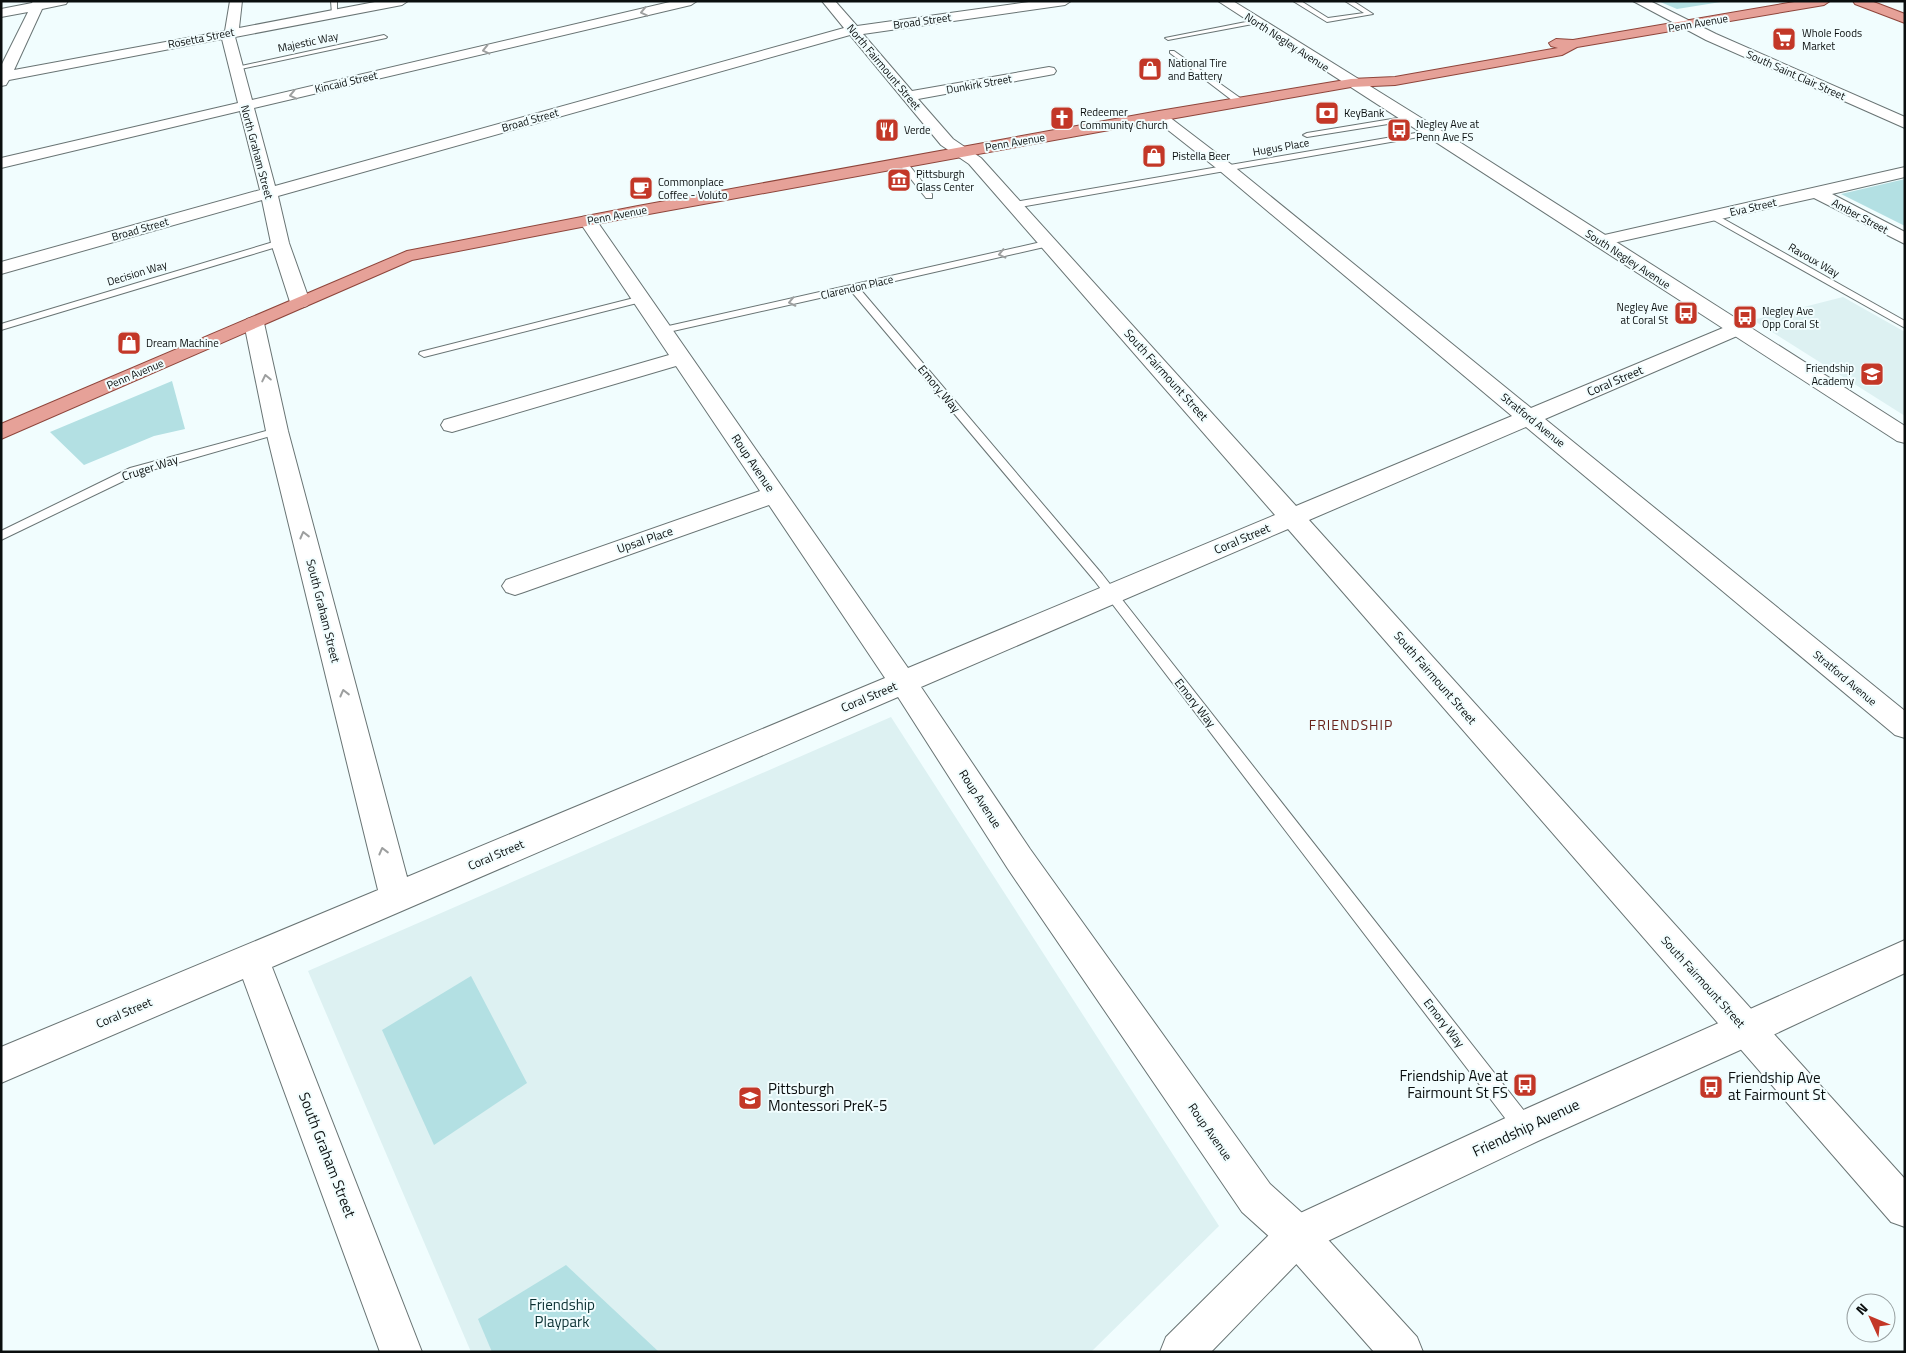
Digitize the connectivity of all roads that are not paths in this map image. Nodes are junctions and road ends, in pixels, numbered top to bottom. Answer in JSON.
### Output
{"nodes":[{"id":1,"x":62,"y":1,"type":"edge"},
{"id":2,"x":236,"y":1,"type":"edge"},
{"id":3,"x":402,"y":1,"type":"edge"},
{"id":4,"x":691,"y":1,"type":"edge"},
{"id":5,"x":828,"y":1,"type":"edge"},
{"id":6,"x":1065,"y":1,"type":"edge"},
{"id":7,"x":1224,"y":1,"type":"edge"},
{"id":8,"x":1296,"y":1,"type":"edge"},
{"id":9,"x":1348,"y":1,"type":"edge"},
{"id":10,"x":1639,"y":1,"type":"edge"},
{"id":11,"x":1824,"y":1,"type":"edge"},
{"id":12,"x":1859,"y":1,"type":"edge"},
{"id":13,"x":38,"y":4,"type":"edge"},
{"id":14,"x":334,"y":7,"type":"edge"},
{"id":15,"x":1,"y":12,"type":"edge"},
{"id":16,"x":1905,"y":19,"type":"edge"},
{"id":17,"x":1256,"y":22,"type":"junction"},
{"id":18,"x":1688,"y":24,"type":"junction"},
{"id":19,"x":854,"y":31,"type":"junction"},
{"id":20,"x":230,"y":33,"type":"junction"},
{"id":21,"x":384,"y":37,"type":"dead end"},
{"id":22,"x":1168,"y":38,"type":"dead end"},
{"id":23,"x":1172,"y":52,"type":"dead end"},
{"id":24,"x":236,"y":68,"type":"junction"},
{"id":25,"x":1050,"y":71,"type":"dead end"},
{"id":26,"x":2,"y":78,"type":"edge"},
{"id":27,"x":1351,"y":83,"type":"junction"},
{"id":28,"x":908,"y":96,"type":"junction"},
{"id":29,"x":1240,"y":102,"type":"junction"},
{"id":30,"x":246,"y":106,"type":"junction"},
{"id":31,"x":1159,"y":116,"type":"junction"},
{"id":32,"x":1410,"y":118,"type":"junction"},
{"id":33,"x":1901,"y":119,"type":"edge"},
{"id":34,"x":1432,"y":132,"type":"junction"},
{"id":35,"x":1307,"y":135,"type":"dead end"},
{"id":36,"x":962,"y":151,"type":"junction"},
{"id":37,"x":902,"y":162,"type":"junction"},
{"id":38,"x":1,"y":163,"type":"edge"},
{"id":39,"x":1226,"y":168,"type":"junction"},
{"id":40,"x":1905,"y":172,"type":"edge"},
{"id":41,"x":1816,"y":192,"type":"junction"},
{"id":42,"x":269,"y":193,"type":"junction"},
{"id":43,"x":930,"y":196,"type":"dead end"},
{"id":44,"x":1015,"y":205,"type":"junction"},
{"id":45,"x":1712,"y":216,"type":"junction"},
{"id":46,"x":588,"y":221,"type":"junction"},
{"id":47,"x":1905,"y":239,"type":"edge"},
{"id":48,"x":1600,"y":241,"type":"junction"},
{"id":49,"x":280,"y":243,"type":"junction"},
{"id":50,"x":1050,"y":243,"type":"junction"},
{"id":51,"x":1,"y":268,"type":"edge"},
{"id":52,"x":854,"y":288,"type":"junction"},
{"id":53,"x":642,"y":299,"type":"junction"},
{"id":54,"x":300,"y":302,"type":"junction"},
{"id":55,"x":254,"y":323,"type":"junction"},
{"id":56,"x":1905,"y":325,"type":"edge"},
{"id":57,"x":1,"y":327,"type":"edge"},
{"id":58,"x":1737,"y":329,"type":"junction"},
{"id":59,"x":664,"y":330,"type":"junction"},
{"id":60,"x":424,"y":354,"type":"dead end"},
{"id":61,"x":682,"y":358,"type":"junction"},
{"id":62,"x":1529,"y":417,"type":"junction"},
{"id":63,"x":452,"y":425,"type":"dead end"},
{"id":64,"x":277,"y":431,"type":"junction"},
{"id":65,"x":1,"y":432,"type":"edge"},
{"id":66,"x":1905,"y":436,"type":"edge"},
{"id":67,"x":774,"y":495,"type":"junction"},
{"id":68,"x":1292,"y":517,"type":"junction"},
{"id":69,"x":1,"y":536,"type":"edge"},
{"id":70,"x":515,"y":586,"type":"dead end"},
{"id":71,"x":1111,"y":595,"type":"junction"},
{"id":72,"x":902,"y":683,"type":"junction"},
{"id":73,"x":1905,"y":727,"type":"edge"},
{"id":74,"x":396,"y":898,"type":"junction"},
{"id":75,"x":1905,"y":956,"type":"edge"},
{"id":76,"x":252,"y":959,"type":"junction"},
{"id":77,"x":1746,"y":1030,"type":"junction"},
{"id":78,"x":1,"y":1065,"type":"edge"},
{"id":79,"x":1525,"y":1128,"type":"junction"},
{"id":80,"x":1905,"y":1208,"type":"edge"},
{"id":81,"x":1297,"y":1235,"type":"junction"},
{"id":82,"x":401,"y":1352,"type":"edge"},
{"id":83,"x":1181,"y":1352,"type":"edge"},
{"id":84,"x":1402,"y":1352,"type":"edge"}],
"edges":[{"from":1,"to":13,"type":"street"},
{"from":2,"to":20,"type":"street","name":"North Graham Street"},
{"from":3,"to":14,"type":"street","name":"Rosetta Street"},
{"from":4,"to":30,"type":"street","name":"Kincaid Street","one_way":true},
{"from":5,"to":19,"type":"street","name":"North Fairmount Street"},
{"from":6,"to":19,"type":"street","name":"Broad Street"},
{"from":7,"to":17,"type":"street","name":"North Negley Avenue"},
{"from":8,"to":9,"type":"lane"},
{"from":10,"to":18,"type":"street","name":"South Saint Clair Street"},
{"from":11,"to":18,"type":"main road","name":"Penn Avenue"},
{"from":12,"to":16,"type":"main road"},
{"from":13,"to":15,"type":"street"},
{"from":13,"to":26,"type":"street"},
{"from":14,"to":20,"type":"street","name":"Rosetta Street"},
{"from":17,"to":22,"type":"lane"},
{"from":17,"to":27,"type":"street","name":"North Negley Avenue"},
{"from":18,"to":27,"type":"main road","name":"Penn Avenue"},
{"from":18,"to":33,"type":"street","name":"South Saint Clair Street"},
{"from":19,"to":28,"type":"street","name":"North Fairmount Street"},
{"from":19,"to":42,"type":"street","name":"Broad Street"},
{"from":20,"to":24,"type":"street","name":"North Graham Street"},
{"from":20,"to":26,"type":"street","name":"Rosetta Street"},
{"from":21,"to":24,"type":"lane","name":"Majestic Way"},
{"from":23,"to":29,"type":"lane"},
{"from":24,"to":30,"type":"street","name":"North Graham Street"},
{"from":25,"to":28,"type":"street","name":"Dunkirk Street"},
{"from":27,"to":29,"type":"main road","name":"Penn Avenue"},
{"from":27,"to":32,"type":"street","name":"South Negley Avenue"},
{"from":28,"to":36,"type":"street","name":"North Fairmount Street"},
{"from":29,"to":31,"type":"main road","name":"Penn Avenue"},
{"from":30,"to":38,"type":"street","name":"Kincaid Street"},
{"from":30,"to":42,"type":"street","name":"North Graham Street"},
{"from":31,"to":36,"type":"main road","name":"Penn Avenue"},
{"from":31,"to":39,"type":"street","name":"Stratford Avenue"},
{"from":32,"to":34,"type":"street","name":"South Negley Avenue"},
{"from":32,"to":35,"type":"lane"},
{"from":34,"to":39,"type":"lane","name":"Hugus Place"},
{"from":34,"to":48,"type":"street","name":"South Negley Avenue"},
{"from":36,"to":37,"type":"main road","name":"Penn Avenue"},
{"from":36,"to":44,"type":"street","name":"South Fairmount Street"},
{"from":37,"to":43,"type":"lane"},
{"from":37,"to":46,"type":"main road","name":"Penn Avenue"},
{"from":39,"to":44,"type":"lane","name":"Hugus Place"},
{"from":39,"to":62,"type":"street","name":"Stratford Avenue"},
{"from":40,"to":41,"type":"street","name":"Eva Street"},
{"from":41,"to":45,"type":"street","name":"Eva Street"},
{"from":41,"to":47,"type":"street","name":"Amber Street"},
{"from":42,"to":49,"type":"street","name":"North Graham Street"},
{"from":42,"to":51,"type":"street","name":"Broad Street"},
{"from":44,"to":50,"type":"street","name":"South Fairmount Street"},
{"from":45,"to":48,"type":"street","name":"Eva Street"},
{"from":45,"to":56,"type":"lane","name":"Ravoux Way"},
{"from":46,"to":53,"type":"street","name":"Roup Avenue"},
{"from":46,"to":54,"type":"main road","name":"Penn Avenue"},
{"from":48,"to":58,"type":"street","name":"South Negley Avenue"},
{"from":49,"to":54,"type":"street","name":"North Graham Street"},
{"from":49,"to":57,"type":"lane","name":"Decision Way"},
{"from":50,"to":52,"type":"lane","name":"Clarendon Place","one_way":true},
{"from":50,"to":68,"type":"street","name":"South Fairmount Street"},
{"from":52,"to":59,"type":"lane","name":"Clarendon Place","one_way":true},
{"from":52,"to":71,"type":"lane","name":"Emory Way"},
{"from":53,"to":59,"type":"street","name":"Roup Avenue"},
{"from":53,"to":60,"type":"lane"},
{"from":54,"to":55,"type":"main road","name":"Penn Avenue"},
{"from":64,"to":55,"type":"street","name":"South Graham Street","one_way":true},
{"from":55,"to":65,"type":"main road","name":"Penn Avenue"},
{"from":58,"to":62,"type":"street","name":"Coral Street"},
{"from":58,"to":66,"type":"street","name":"South Negley Avenue"},
{"from":59,"to":61,"type":"street","name":"Roup Avenue"},
{"from":61,"to":63,"type":"street"},
{"from":61,"to":67,"type":"street","name":"Roup Avenue"},
{"from":62,"to":68,"type":"street","name":"Coral Street"},
{"from":62,"to":73,"type":"street","name":"Stratford Avenue"},
{"from":64,"to":69,"type":"lane","name":"Cruger Way"},
{"from":74,"to":64,"type":"street","name":"South Graham Street","one_way":true},
{"from":67,"to":70,"type":"street","name":"Upsal Place"},
{"from":67,"to":72,"type":"street","name":"Roup Avenue"},
{"from":68,"to":71,"type":"street","name":"Coral Street"},
{"from":68,"to":77,"type":"street","name":"South Fairmount Street"},
{"from":71,"to":72,"type":"street","name":"Coral Street"},
{"from":71,"to":79,"type":"lane","name":"Emory Way"},
{"from":72,"to":74,"type":"street","name":"Coral Street"},
{"from":72,"to":81,"type":"street","name":"Roup Avenue"},
{"from":74,"to":76,"type":"street","name":"Coral Street"},
{"from":75,"to":77,"type":"street","name":"Friendship Avenue"},
{"from":76,"to":78,"type":"street","name":"Coral Street"},
{"from":76,"to":82,"type":"street","name":"South Graham Street"},
{"from":77,"to":79,"type":"street","name":"Friendship Avenue"},
{"from":77,"to":80,"type":"street","name":"South Fairmount Street"},
{"from":79,"to":81,"type":"street","name":"Friendship Avenue"},
{"from":81,"to":83,"type":"street","name":"Friendship Avenue"},
{"from":81,"to":84,"type":"street","name":"Roup Avenue"}]}
